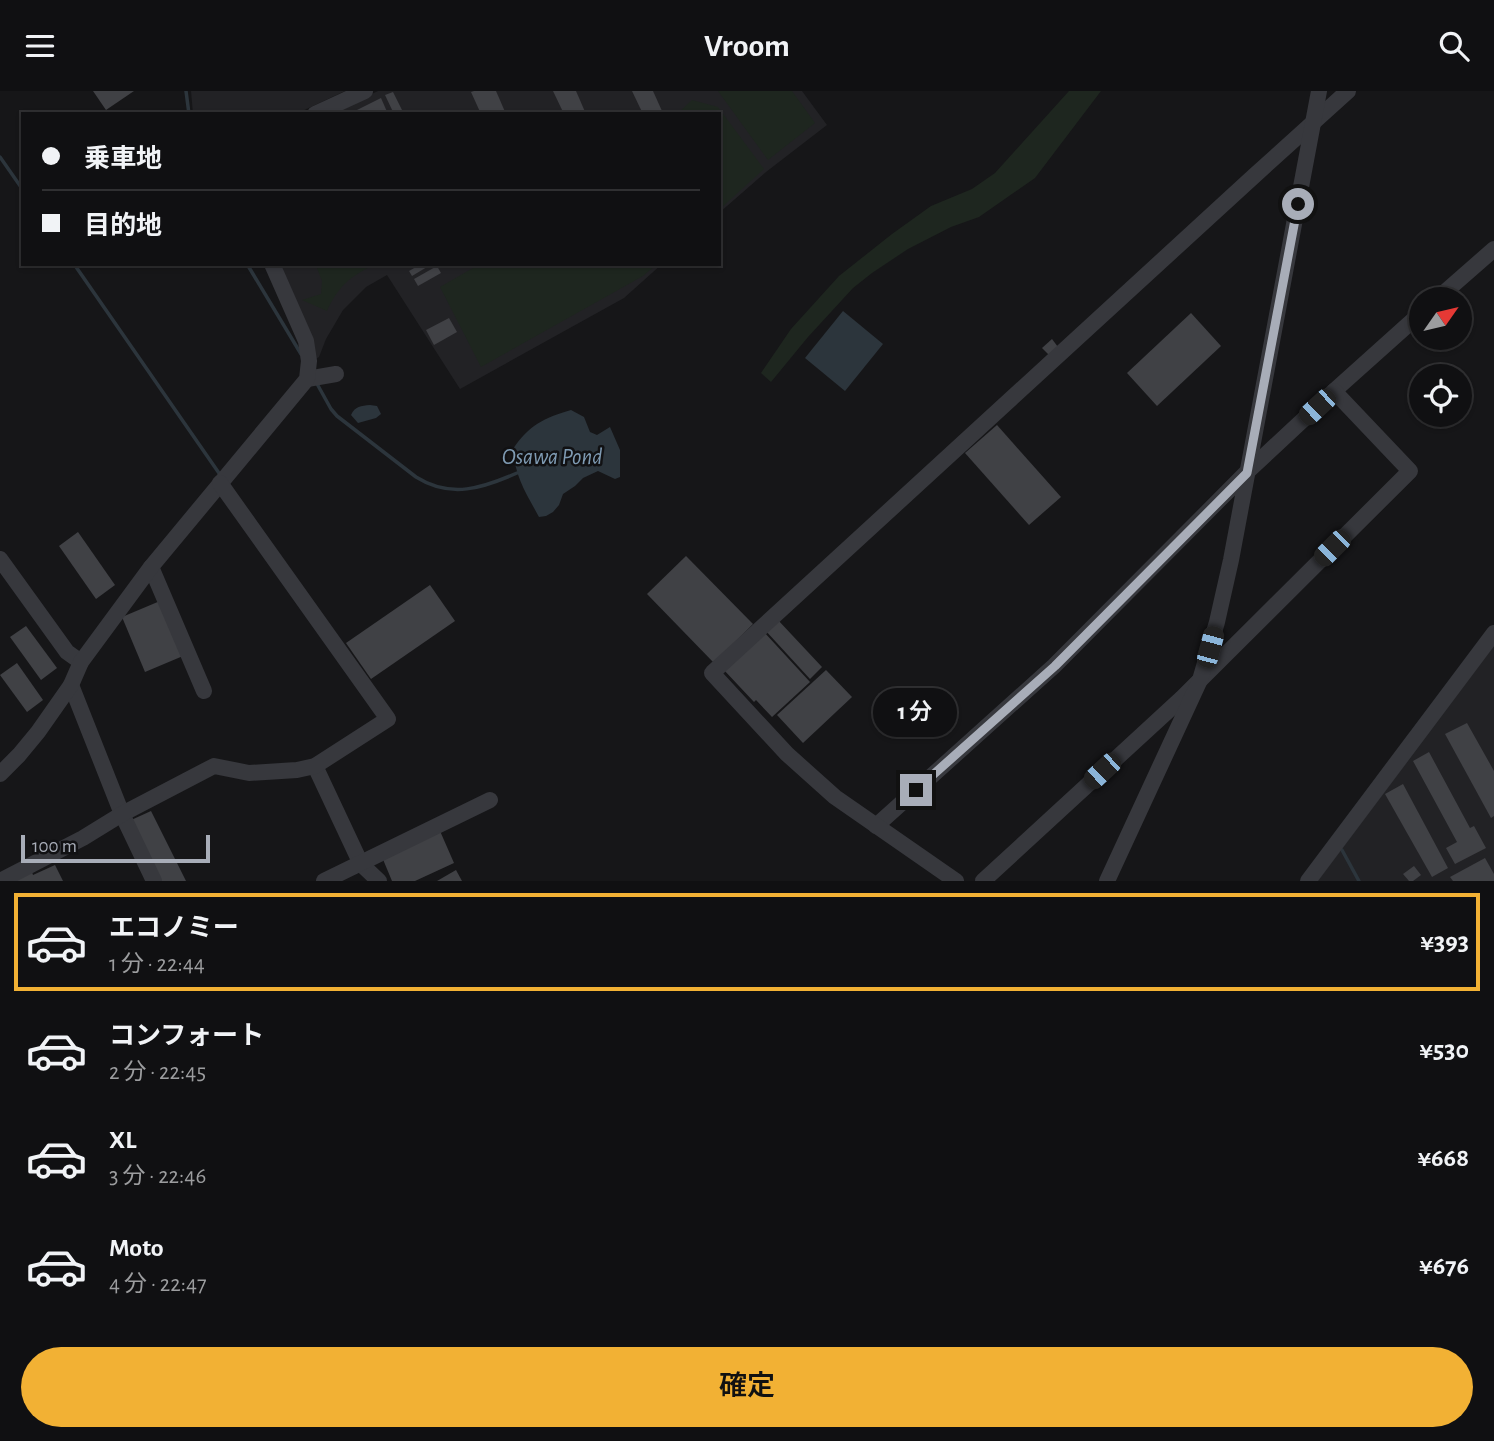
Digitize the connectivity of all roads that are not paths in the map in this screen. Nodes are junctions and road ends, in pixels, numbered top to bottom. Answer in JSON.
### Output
{"nodes":[{"id":1,"x":365,"y":91,"type":"edge"},
{"id":2,"x":1320,"y":91,"type":"edge"},
{"id":3,"x":1348,"y":91,"type":"edge"},
{"id":4,"x":319,"y":112,"type":"edge"},
{"id":5,"x":1314,"y":123,"type":"junction"},
{"id":6,"x":1494,"y":249,"type":"edge"},
{"id":7,"x":273,"y":266,"type":"edge"},
{"id":8,"x":1451,"y":287,"type":"edge"},
{"id":9,"x":1409,"y":324,"type":"edge"},
{"id":10,"x":337,"y":374,"type":"dead end"},
{"id":11,"x":307,"y":379,"type":"junction"},
{"id":12,"x":1334,"y":391,"type":"junction"},
{"id":13,"x":1247,"y":473,"type":"junction"},
{"id":14,"x":220,"y":483,"type":"junction"},
{"id":15,"x":0,"y":559,"type":"edge"},
{"id":16,"x":151,"y":567,"type":"junction"},
{"id":17,"x":1494,"y":633,"type":"edge"},
{"id":18,"x":81,"y":662,"type":"junction"},
{"id":19,"x":1200,"y":680,"type":"junction"},
{"id":20,"x":71,"y":685,"type":"junction"},
{"id":21,"x":204,"y":691,"type":"dead end"},
{"id":22,"x":315,"y":766,"type":"junction"},
{"id":23,"x":0,"y":774,"type":"edge"},
{"id":24,"x":489,"y":800,"type":"dead end"},
{"id":25,"x":122,"y":814,"type":"junction"},
{"id":26,"x":876,"y":826,"type":"junction"},
{"id":27,"x":361,"y":864,"type":"junction"},
{"id":28,"x":0,"y":881,"type":"edge"},
{"id":29,"x":154,"y":881,"type":"edge"},
{"id":30,"x":324,"y":881,"type":"edge"},
{"id":31,"x":379,"y":881,"type":"edge"},
{"id":32,"x":956,"y":881,"type":"edge"},
{"id":33,"x":983,"y":881,"type":"edge"},
{"id":34,"x":1107,"y":881,"type":"edge"},
{"id":35,"x":1308,"y":881,"type":"edge"}],
"edges":[{"from":1,"to":4,"type":"street"},
{"from":2,"to":5,"type":"street"},
{"from":3,"to":5,"type":"street"},
{"from":5,"to":13,"type":"street"},
{"from":5,"to":26,"type":"street"},
{"from":6,"to":8,"type":"street"},
{"from":7,"to":11,"type":"street"},
{"from":9,"to":12,"type":"street"},
{"from":10,"to":11,"type":"street"},
{"from":11,"to":14,"type":"street"},
{"from":12,"to":13,"type":"street"},
{"from":12,"to":19,"type":"street"},
{"from":13,"to":19,"type":"street"},
{"from":13,"to":26,"type":"street"},
{"from":14,"to":16,"type":"street"},
{"from":14,"to":22,"type":"street"},
{"from":15,"to":18,"type":"street"},
{"from":16,"to":18,"type":"street"},
{"from":16,"to":21,"type":"street"},
{"from":17,"to":35,"type":"street"},
{"from":18,"to":20,"type":"street"},
{"from":19,"to":33,"type":"street"},
{"from":19,"to":34,"type":"street"},
{"from":20,"to":23,"type":"street"},
{"from":20,"to":25,"type":"street"},
{"from":22,"to":25,"type":"street"},
{"from":22,"to":27,"type":"street"},
{"from":24,"to":27,"type":"street"},
{"from":25,"to":28,"type":"street"},
{"from":25,"to":29,"type":"street"},
{"from":26,"to":32,"type":"street"},
{"from":27,"to":30,"type":"street"},
{"from":27,"to":31,"type":"street"}]}
